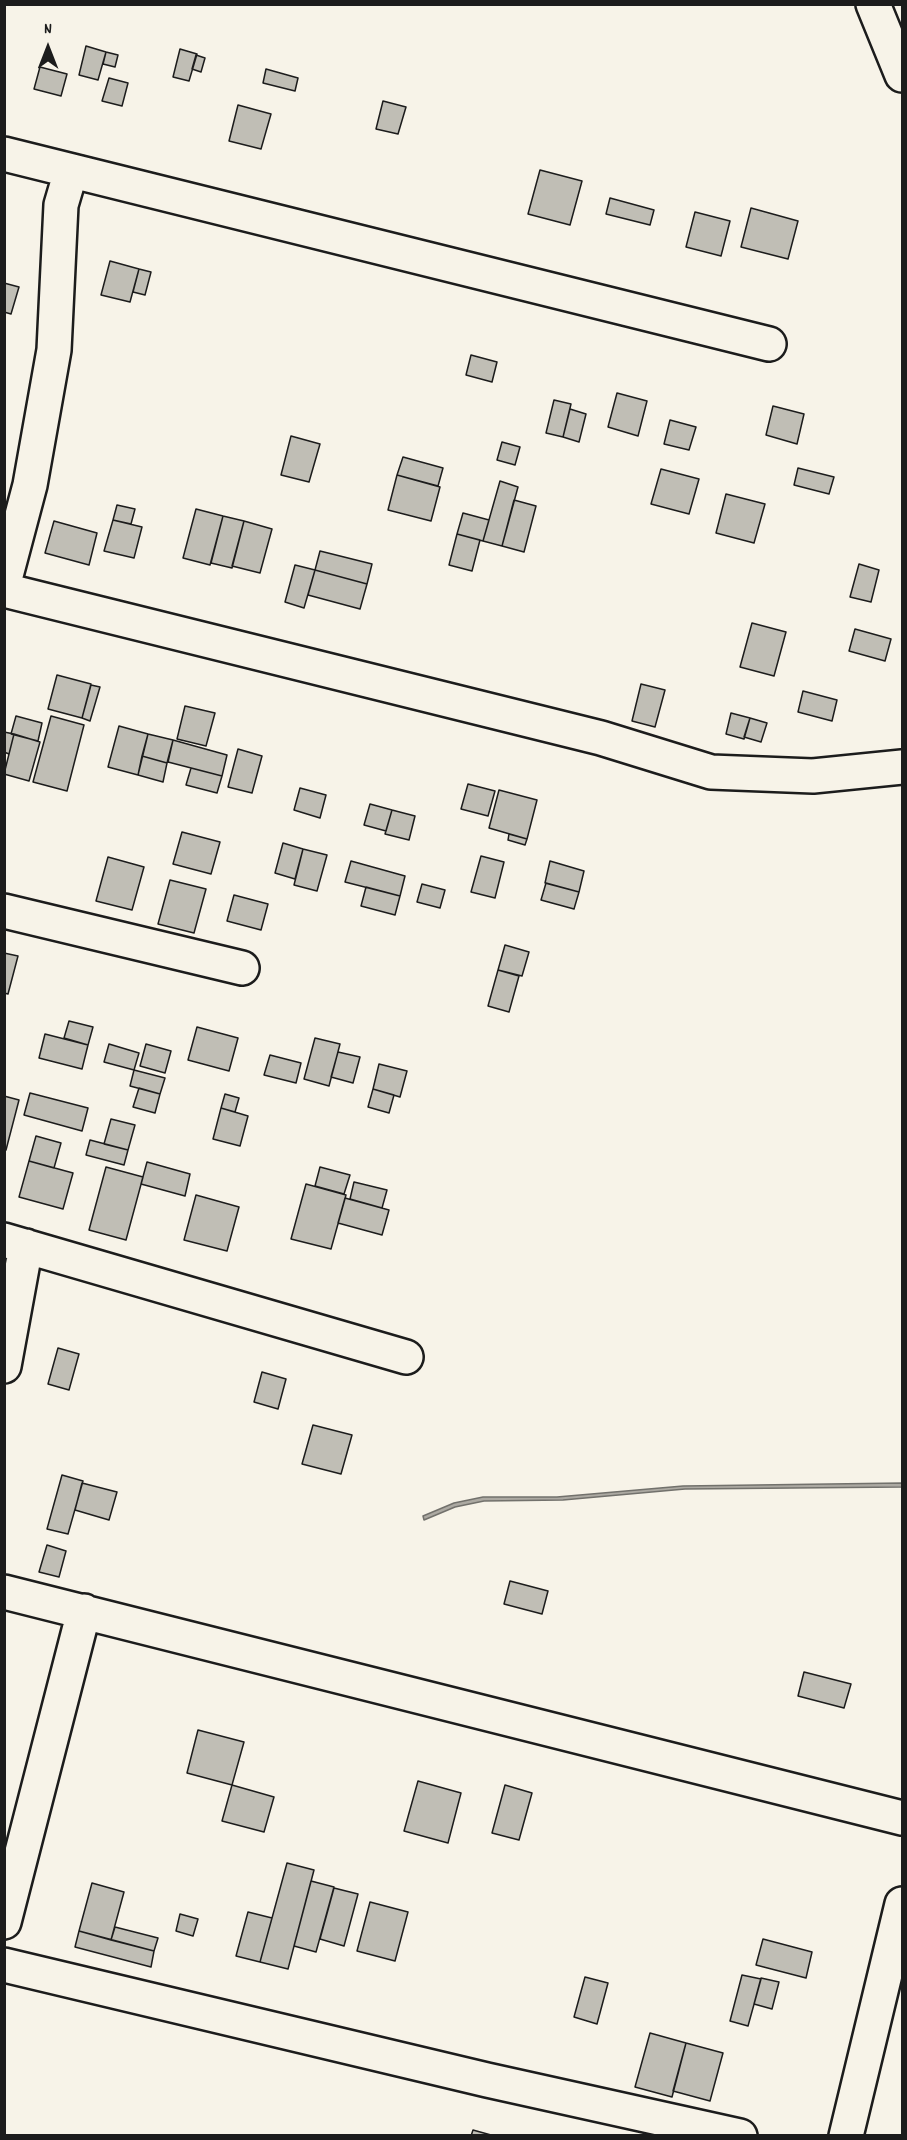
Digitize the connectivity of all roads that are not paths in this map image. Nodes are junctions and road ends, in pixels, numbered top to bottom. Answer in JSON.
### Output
{"nodes":[{"id":1,"x":873,"y":4,"type":"edge"},
{"id":2,"x":903,"y":75,"type":"edge"},
{"id":3,"x":4,"y":154,"type":"edge"},
{"id":4,"x":71,"y":171,"type":"junction"},
{"id":5,"x":769,"y":344,"type":"dead end"},
{"id":6,"x":4,"y":583,"type":"edge"},
{"id":7,"x":4,"y":590,"type":"edge"},
{"id":8,"x":903,"y":767,"type":"edge"},
{"id":9,"x":4,"y":911,"type":"edge"},
{"id":10,"x":242,"y":968,"type":"dead end"},
{"id":11,"x":15,"y":1243,"type":"edge"},
{"id":12,"x":406,"y":1358,"type":"dead end"},
{"id":13,"x":4,"y":1366,"type":"edge"},
{"id":14,"x":4,"y":1592,"type":"edge"},
{"id":15,"x":84,"y":1611,"type":"junction"},
{"id":16,"x":903,"y":1818,"type":"edge"},
{"id":17,"x":903,"y":1904,"type":"edge"},
{"id":18,"x":4,"y":1922,"type":"edge"},
{"id":19,"x":4,"y":1965,"type":"edge"},
{"id":20,"x":740,"y":2136,"type":"edge"},
{"id":21,"x":846,"y":2136,"type":"edge"}],
"edges":[{"from":1,"to":2,"type":"street"},
{"from":3,"to":4,"type":"street"},
{"from":4,"to":5,"type":"street"},
{"from":4,"to":6,"type":"street"},
{"from":7,"to":8,"type":"street"},
{"from":9,"to":10,"type":"street"},
{"from":11,"to":12,"type":"street"},
{"from":11,"to":13,"type":"street"},
{"from":14,"to":15,"type":"street"},
{"from":15,"to":16,"type":"street"},
{"from":15,"to":18,"type":"street"},
{"from":17,"to":21,"type":"street"},
{"from":19,"to":20,"type":"street"}]}
